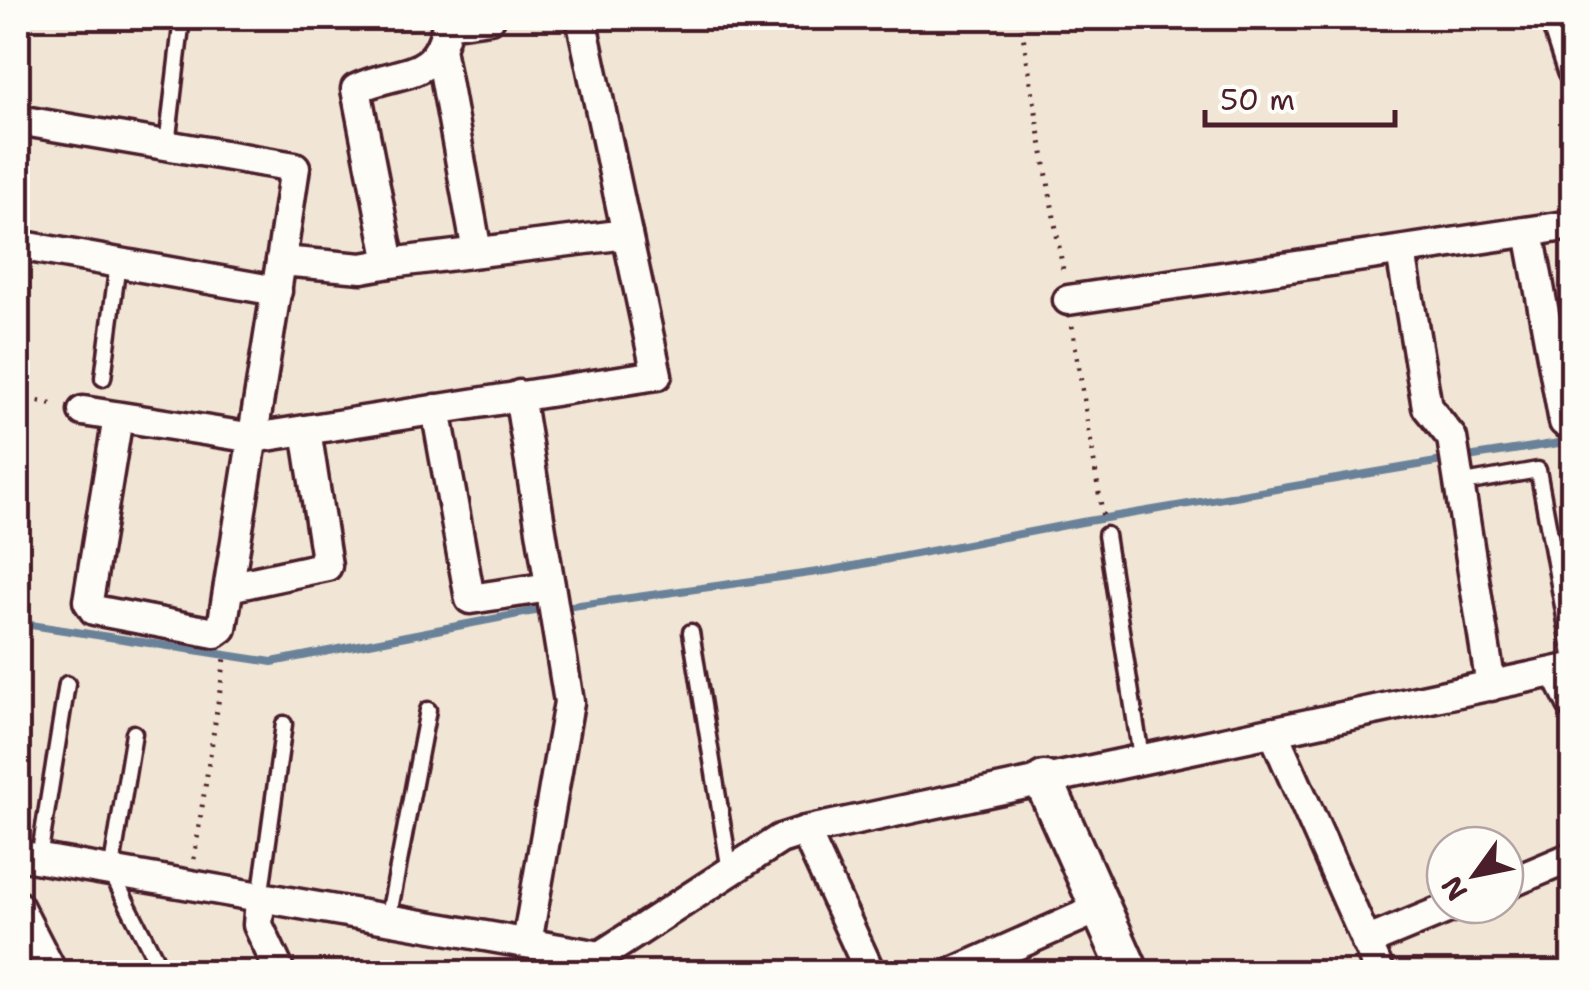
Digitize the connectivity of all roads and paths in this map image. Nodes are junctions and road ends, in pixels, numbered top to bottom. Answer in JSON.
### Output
{"nodes":[{"id":1,"x":182,"y":18,"type":"edge"},
{"id":2,"x":490,"y":18,"type":"edge"},
{"id":3,"x":582,"y":18,"type":"edge"},
{"id":4,"x":1020,"y":18,"type":"edge"},
{"id":5,"x":1555,"y":18,"type":"edge"},
{"id":6,"x":440,"y":48,"type":"junction"},
{"id":7,"x":1572,"y":71,"type":"edge"},
{"id":8,"x":18,"y":120,"type":"edge"},
{"id":9,"x":167,"y":144,"type":"junction"},
{"id":10,"x":1572,"y":225,"type":"edge"},
{"id":11,"x":1529,"y":232,"type":"junction"},
{"id":12,"x":627,"y":234,"type":"junction"},
{"id":13,"x":18,"y":245,"type":"edge"},
{"id":14,"x":476,"y":252,"type":"junction"},
{"id":15,"x":1401,"y":252,"type":"junction"},
{"id":16,"x":281,"y":261,"type":"junction"},
{"id":17,"x":118,"y":263,"type":"junction"},
{"id":18,"x":390,"y":264,"type":"junction"},
{"id":19,"x":277,"y":291,"type":"junction"},
{"id":20,"x":1068,"y":300,"type":"junction"},
{"id":21,"x":103,"y":378,"type":"dead end"},
{"id":22,"x":519,"y":396,"type":"junction"},
{"id":23,"x":18,"y":397,"type":"edge"},
{"id":24,"x":436,"y":409,"type":"junction"},
{"id":25,"x":83,"y":412,"type":"joint"},
{"id":26,"x":118,"y":417,"type":"junction"},
{"id":27,"x":1572,"y":420,"type":"edge"},
{"id":28,"x":306,"y":430,"type":"junction"},
{"id":29,"x":254,"y":438,"type":"junction"},
{"id":30,"x":1460,"y":484,"type":"junction"},
{"id":31,"x":1102,"y":514,"type":"dead end"},
{"id":32,"x":1106,"y":535,"type":"dead end"},
{"id":33,"x":550,"y":586,"type":"junction"},
{"id":34,"x":229,"y":587,"type":"junction"},
{"id":35,"x":692,"y":632,"type":"dead end"},
{"id":36,"x":1567,"y":665,"type":"edge"},
{"id":37,"x":224,"y":668,"type":"dead end"},
{"id":38,"x":67,"y":684,"type":"dead end"},
{"id":39,"x":1491,"y":686,"type":"junction"},
{"id":40,"x":1572,"y":704,"type":"edge"},
{"id":41,"x":428,"y":710,"type":"dead end"},
{"id":42,"x":284,"y":724,"type":"dead end"},
{"id":43,"x":134,"y":733,"type":"dead end"},
{"id":44,"x":1274,"y":734,"type":"junction"},
{"id":45,"x":1141,"y":757,"type":"junction"},
{"id":46,"x":1044,"y":781,"type":"junction"},
{"id":47,"x":804,"y":831,"type":"junction"},
{"id":48,"x":28,"y":857,"type":"edge"},
{"id":49,"x":1572,"y":857,"type":"edge"},
{"id":50,"x":111,"y":872,"type":"junction"},
{"id":51,"x":730,"y":872,"type":"junction"},
{"id":52,"x":1525,"y":877,"type":"edge"},
{"id":53,"x":191,"y":885,"type":"junction"},
{"id":54,"x":260,"y":899,"type":"junction"},
{"id":55,"x":18,"y":906,"type":"edge"},
{"id":56,"x":1100,"y":908,"type":"junction"},
{"id":57,"x":1425,"y":918,"type":"edge"},
{"id":58,"x":387,"y":920,"type":"junction"},
{"id":59,"x":1366,"y":942,"type":"junction"},
{"id":60,"x":527,"y":944,"type":"junction"},
{"id":61,"x":52,"y":972,"type":"edge"},
{"id":62,"x":162,"y":972,"type":"edge"},
{"id":63,"x":280,"y":972,"type":"edge"},
{"id":64,"x":870,"y":972,"type":"edge"},
{"id":65,"x":955,"y":972,"type":"edge"},
{"id":66,"x":1129,"y":972,"type":"edge"},
{"id":67,"x":1380,"y":972,"type":"edge"}],
"edges":[{"from":1,"to":9,"type":"lane"},
{"from":2,"to":6,"type":"street"},
{"from":3,"to":12,"type":"street"},
{"from":4,"to":20,"type":"path"},
{"from":5,"to":7,"type":"street"},
{"from":6,"to":14,"type":"street"},
{"from":6,"to":18,"type":"street"},
{"from":8,"to":9,"type":"street"},
{"from":9,"to":16,"type":"street"},
{"from":10,"to":11,"type":"street"},
{"from":11,"to":15,"type":"street"},
{"from":11,"to":27,"type":"street"},
{"from":12,"to":14,"type":"street"},
{"from":12,"to":22,"type":"street"},
{"from":13,"to":17,"type":"street"},
{"from":14,"to":18,"type":"street"},
{"from":15,"to":20,"type":"street"},
{"from":15,"to":30,"type":"street"},
{"from":16,"to":18,"type":"street"},
{"from":16,"to":19,"type":"street"},
{"from":17,"to":19,"type":"street"},
{"from":17,"to":21,"type":"lane"},
{"from":19,"to":29,"type":"street"},
{"from":20,"to":31,"type":"path"},
{"from":22,"to":24,"type":"street"},
{"from":22,"to":33,"type":"street"},
{"from":23,"to":25,"type":"path"},
{"from":24,"to":28,"type":"street"},
{"from":24,"to":33,"type":"street"},
{"from":25,"to":26,"type":"street"},
{"from":26,"to":29,"type":"street"},
{"from":26,"to":34,"type":"street"},
{"from":28,"to":29,"type":"street"},
{"from":28,"to":34,"type":"street"},
{"from":29,"to":34,"type":"street"},
{"from":30,"to":36,"type":"lane"},
{"from":30,"to":39,"type":"street"},
{"from":32,"to":45,"type":"lane"},
{"from":33,"to":60,"type":"street"},
{"from":35,"to":51,"type":"lane"},
{"from":36,"to":39,"type":"street"},
{"from":36,"to":40,"type":"street"},
{"from":37,"to":53,"type":"path"},
{"from":38,"to":48,"type":"lane"},
{"from":39,"to":44,"type":"street"},
{"from":41,"to":58,"type":"lane"},
{"from":42,"to":54,"type":"lane"},
{"from":43,"to":50,"type":"lane"},
{"from":44,"to":45,"type":"street"},
{"from":44,"to":59,"type":"street"},
{"from":45,"to":46,"type":"street"},
{"from":46,"to":47,"type":"street"},
{"from":46,"to":56,"type":"street"},
{"from":47,"to":51,"type":"street"},
{"from":47,"to":64,"type":"street"},
{"from":48,"to":50,"type":"street"},
{"from":49,"to":52,"type":"street"},
{"from":50,"to":53,"type":"street"},
{"from":50,"to":62,"type":"lane"},
{"from":51,"to":60,"type":"street"},
{"from":53,"to":54,"type":"street"},
{"from":54,"to":58,"type":"street"},
{"from":54,"to":63,"type":"street"},
{"from":55,"to":61,"type":"street"},
{"from":56,"to":65,"type":"street"},
{"from":56,"to":66,"type":"street"},
{"from":57,"to":59,"type":"street"},
{"from":58,"to":60,"type":"street"},
{"from":59,"to":67,"type":"street"}]}
